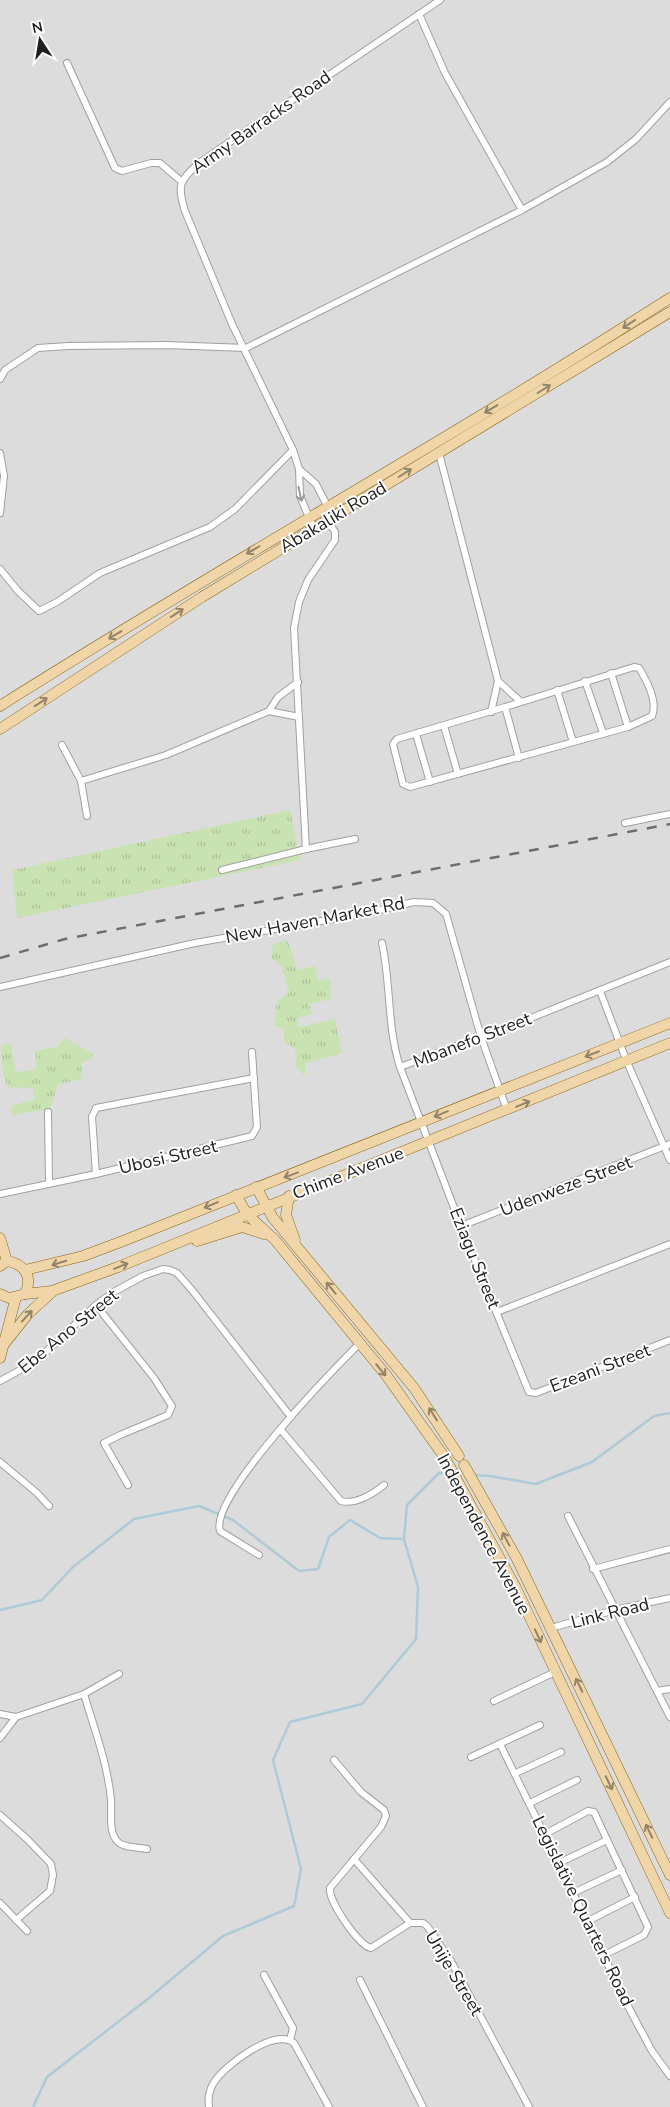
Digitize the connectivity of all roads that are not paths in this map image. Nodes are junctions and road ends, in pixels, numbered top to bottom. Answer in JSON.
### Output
{"nodes":[{"id":1,"x":440,"y":0,"type":"edge"},
{"id":2,"x":419,"y":14,"type":"junction"},
{"id":3,"x":67,"y":62,"type":"dead end"},
{"id":4,"x":670,"y":102,"type":"edge"},
{"id":5,"x":181,"y":181,"type":"junction"},
{"id":6,"x":522,"y":210,"type":"junction"},
{"id":7,"x":670,"y":298,"type":"edge"},
{"id":8,"x":670,"y":312,"type":"edge"},
{"id":9,"x":246,"y":348,"type":"junction"},
{"id":10,"x":0,"y":379,"type":"edge"},
{"id":11,"x":293,"y":450,"type":"junction"},
{"id":12,"x":0,"y":453,"type":"edge"},
{"id":13,"x":439,"y":453,"type":"junction"},
{"id":14,"x":299,"y":469,"type":"junction"},
{"id":15,"x":328,"y":506,"type":"junction"},
{"id":16,"x":0,"y":513,"type":"edge"},
{"id":17,"x":308,"y":517,"type":"junction"},
{"id":18,"x":331,"y":519,"type":"junction"},
{"id":19,"x":314,"y":529,"type":"junction"},
{"id":20,"x":0,"y":569,"type":"edge"},
{"id":21,"x":610,"y":672,"type":"junction"},
{"id":22,"x":498,"y":681,"type":"junction"},
{"id":23,"x":585,"y":681,"type":"junction"},
{"id":24,"x":298,"y":682,"type":"junction"},
{"id":25,"x":557,"y":690,"type":"junction"},
{"id":26,"x":520,"y":701,"type":"junction"},
{"id":27,"x":0,"y":706,"type":"edge"},
{"id":28,"x":505,"y":707,"type":"junction"},
{"id":29,"x":269,"y":711,"type":"junction"},
{"id":30,"x":491,"y":712,"type":"junction"},
{"id":31,"x":299,"y":718,"type":"junction"},
{"id":32,"x":444,"y":726,"type":"junction"},
{"id":33,"x":628,"y":727,"type":"junction"},
{"id":34,"x":0,"y":729,"type":"edge"},
{"id":35,"x":603,"y":733,"type":"junction"},
{"id":36,"x":416,"y":734,"type":"junction"},
{"id":37,"x":573,"y":742,"type":"junction"},
{"id":38,"x":62,"y":745,"type":"dead end"},
{"id":39,"x":519,"y":758,"type":"junction"},
{"id":40,"x":458,"y":774,"type":"junction"},
{"id":41,"x":81,"y":781,"type":"junction"},
{"id":42,"x":430,"y":782,"type":"junction"},
{"id":43,"x":670,"y":814,"type":"edge"},
{"id":44,"x":87,"y":816,"type":"dead end"},
{"id":45,"x":625,"y":823,"type":"dead end"},
{"id":46,"x":355,"y":839,"type":"dead end"},
{"id":47,"x":306,"y":850,"type":"junction"},
{"id":48,"x":222,"y":870,"type":"dead end"},
{"id":49,"x":382,"y":943,"type":"dead end"},
{"id":50,"x":670,"y":962,"type":"edge"},
{"id":51,"x":0,"y":987,"type":"edge"},
{"id":52,"x":600,"y":991,"type":"junction"},
{"id":53,"x":670,"y":1023,"type":"edge"},
{"id":54,"x":481,"y":1037,"type":"junction"},
{"id":55,"x":620,"y":1043,"type":"junction"},
{"id":56,"x":670,"y":1043,"type":"edge"},
{"id":57,"x":252,"y":1052,"type":"dead end"},
{"id":58,"x":627,"y":1062,"type":"junction"},
{"id":59,"x":400,"y":1067,"type":"junction"},
{"id":60,"x":254,"y":1078,"type":"junction"},
{"id":61,"x":499,"y":1091,"type":"junction"},
{"id":62,"x":507,"y":1110,"type":"junction"},
{"id":63,"x":48,"y":1112,"type":"dead end"},
{"id":64,"x":421,"y":1123,"type":"junction"},
{"id":65,"x":429,"y":1142,"type":"junction"},
{"id":66,"x":667,"y":1145,"type":"edge"},
{"id":67,"x":670,"y":1160,"type":"edge"},
{"id":68,"x":96,"y":1174,"type":"junction"},
{"id":69,"x":49,"y":1182,"type":"junction"},
{"id":70,"x":256,"y":1187,"type":"junction"},
{"id":71,"x":0,"y":1194,"type":"edge"},
{"id":72,"x":236,"y":1195,"type":"junction"},
{"id":73,"x":289,"y":1196,"type":"junction"},
{"id":74,"x":266,"y":1206,"type":"junction"},
{"id":75,"x":247,"y":1214,"type":"junction"},
{"id":76,"x":461,"y":1226,"type":"junction"},
{"id":77,"x":0,"y":1238,"type":"edge"},
{"id":78,"x":275,"y":1240,"type":"junction"},
{"id":79,"x":670,"y":1244,"type":"edge"},
{"id":80,"x":169,"y":1246,"type":"junction"},
{"id":81,"x":298,"y":1248,"type":"junction"},
{"id":82,"x":3,"y":1264,"type":"edge"},
{"id":83,"x":25,"y":1270,"type":"junction"},
{"id":84,"x":52,"y":1291,"type":"junction"},
{"id":85,"x":0,"y":1294,"type":"edge"},
{"id":86,"x":20,"y":1295,"type":"junction"},
{"id":87,"x":96,"y":1305,"type":"junction"},
{"id":88,"x":497,"y":1312,"type":"junction"},
{"id":89,"x":670,"y":1340,"type":"edge"},
{"id":90,"x":5,"y":1343,"type":"junction"},
{"id":91,"x":359,"y":1344,"type":"junction"},
{"id":92,"x":0,"y":1358,"type":"edge"},
{"id":93,"x":0,"y":1381,"type":"edge"},
{"id":94,"x":529,"y":1392,"type":"joint"},
{"id":95,"x":291,"y":1417,"type":"junction"},
{"id":96,"x":280,"y":1430,"type":"junction"},
{"id":97,"x":0,"y":1462,"type":"edge"},
{"id":98,"x":128,"y":1485,"type":"dead end"},
{"id":99,"x":384,"y":1485,"type":"dead end"},
{"id":100,"x":49,"y":1506,"type":"dead end"},
{"id":101,"x":568,"y":1516,"type":"dead end"},
{"id":102,"x":670,"y":1549,"type":"edge"},
{"id":103,"x":259,"y":1554,"type":"dead end"},
{"id":104,"x":593,"y":1569,"type":"junction"},
{"id":105,"x":670,"y":1598,"type":"edge"},
{"id":106,"x":615,"y":1610,"type":"junction"},
{"id":107,"x":551,"y":1628,"type":"junction"},
{"id":108,"x":555,"y":1672,"type":"junction"},
{"id":109,"x":119,"y":1674,"type":"dead end"},
{"id":110,"x":670,"y":1689,"type":"edge"},
{"id":111,"x":657,"y":1691,"type":"junction"},
{"id":112,"x":84,"y":1694,"type":"junction"},
{"id":113,"x":494,"y":1701,"type":"dead end"},
{"id":114,"x":0,"y":1714,"type":"edge"},
{"id":115,"x":16,"y":1716,"type":"junction"},
{"id":116,"x":670,"y":1716,"type":"edge"},
{"id":117,"x":540,"y":1725,"type":"dead end"},
{"id":118,"x":0,"y":1738,"type":"edge"},
{"id":119,"x":500,"y":1744,"type":"junction"},
{"id":120,"x":561,"y":1752,"type":"dead end"},
{"id":121,"x":471,"y":1757,"type":"dead end"},
{"id":122,"x":334,"y":1760,"type":"dead end"},
{"id":123,"x":516,"y":1773,"type":"junction"},
{"id":124,"x":577,"y":1780,"type":"dead end"},
{"id":125,"x":530,"y":1803,"type":"junction"},
{"id":126,"x":0,"y":1815,"type":"edge"},
{"id":127,"x":545,"y":1834,"type":"junction"},
{"id":128,"x":607,"y":1840,"type":"junction"},
{"id":129,"x":147,"y":1849,"type":"dead end"},
{"id":130,"x":354,"y":1859,"type":"junction"},
{"id":131,"x":559,"y":1864,"type":"junction"},
{"id":132,"x":622,"y":1870,"type":"junction"},
{"id":133,"x":669,"y":1872,"type":"edge"},
{"id":134,"x":573,"y":1893,"type":"junction"},
{"id":135,"x":635,"y":1897,"type":"junction"},
{"id":136,"x":0,"y":1903,"type":"edge"},
{"id":137,"x":670,"y":1913,"type":"edge"},
{"id":138,"x":16,"y":1920,"type":"junction"},
{"id":139,"x":588,"y":1921,"type":"junction"},
{"id":140,"x":410,"y":1923,"type":"junction"},
{"id":141,"x":28,"y":1931,"type":"dead end"},
{"id":142,"x":604,"y":1955,"type":"junction"},
{"id":143,"x":264,"y":1975,"type":"dead end"},
{"id":144,"x":360,"y":1980,"type":"dead end"},
{"id":145,"x":290,"y":2040,"type":"junction"},
{"id":146,"x":670,"y":2076,"type":"edge"},
{"id":147,"x":421,"y":2106,"type":"edge"},
{"id":148,"x":208,"y":2107,"type":"edge"},
{"id":149,"x":329,"y":2107,"type":"edge"},
{"id":150,"x":529,"y":2107,"type":"edge"}],
"edges":[{"from":1,"to":2,"type":"street","name":"Army Barracks Road"},
{"from":2,"to":5,"type":"street","name":"Army Barracks Road"},
{"from":2,"to":6,"type":"street"},
{"from":3,"to":5,"type":"street"},
{"from":4,"to":6,"type":"street"},
{"from":5,"to":9,"type":"street","name":"Army Barracks Road"},
{"from":6,"to":9,"type":"street"},
{"from":7,"to":15,"type":"main road","name":"Abakaliki Road","one_way":true},
{"from":13,"to":8,"type":"main road","name":"Abakaliki Road","one_way":true},
{"from":9,"to":10,"type":"street"},
{"from":9,"to":11,"type":"street","name":"Army Barracks Road"},
{"from":11,"to":14,"type":"street","name":"Army Barracks Road"},
{"from":11,"to":20,"type":"street"},
{"from":12,"to":16,"type":"street"},
{"from":18,"to":13,"type":"main road","name":"Abakaliki Road","one_way":true},
{"from":13,"to":22,"type":"street"},
{"from":14,"to":15,"type":"street"},
{"from":14,"to":17,"type":"street","name":"Army Barracks Road","one_way":true},
{"from":15,"to":17,"type":"main road","name":"Abakaliki Road"},
{"from":15,"to":18,"type":"street"},
{"from":17,"to":19,"type":"street","name":"Army Barracks Road"},
{"from":17,"to":27,"type":"main road","name":"Abakaliki Road","one_way":true},
{"from":18,"to":19,"type":"main road","name":"Abakaliki Road"},
{"from":18,"to":24,"type":"street"},
{"from":34,"to":19,"type":"main road","name":"Abakaliki Road","one_way":true},
{"from":21,"to":23,"type":"street"},
{"from":21,"to":33,"type":"street"},
{"from":21,"to":33,"type":"street"},
{"from":22,"to":26,"type":"street"},
{"from":22,"to":30,"type":"street"},
{"from":23,"to":25,"type":"street"},
{"from":23,"to":35,"type":"street"},
{"from":24,"to":29,"type":"street"},
{"from":24,"to":31,"type":"street"},
{"from":25,"to":26,"type":"street"},
{"from":25,"to":37,"type":"street"},
{"from":26,"to":28,"type":"street"},
{"from":28,"to":30,"type":"street"},
{"from":28,"to":39,"type":"street"},
{"from":29,"to":31,"type":"street"},
{"from":29,"to":41,"type":"street"},
{"from":30,"to":32,"type":"street"},
{"from":31,"to":47,"type":"street"},
{"from":32,"to":36,"type":"street"},
{"from":32,"to":40,"type":"street"},
{"from":33,"to":35,"type":"street"},
{"from":35,"to":37,"type":"street"},
{"from":36,"to":42,"type":"street"},
{"from":36,"to":42,"type":"street"},
{"from":37,"to":39,"type":"street"},
{"from":38,"to":41,"type":"street"},
{"from":39,"to":40,"type":"street"},
{"from":40,"to":42,"type":"street"},
{"from":41,"to":44,"type":"street"},
{"from":43,"to":45,"type":"street"},
{"from":46,"to":47,"type":"street"},
{"from":47,"to":48,"type":"street"},
{"from":49,"to":59,"type":"street"},
{"from":50,"to":52,"type":"street","name":"Mbanefo Street"},
{"from":51,"to":54,"type":"street","name":"New Haven Market Rd"},
{"from":52,"to":54,"type":"street","name":"Mbanefo Street"},
{"from":52,"to":55,"type":"street"},
{"from":53,"to":55,"type":"main road","name":"Chime Avenue"},
{"from":54,"to":59,"type":"street","name":"Mbanefo Street"},
{"from":54,"to":61,"type":"street","name":"New Haven Market Rd"},
{"from":55,"to":58,"type":"street"},
{"from":55,"to":61,"type":"main road","name":"Chime Avenue","one_way":true},
{"from":56,"to":58,"type":"main road","name":"Chime Avenue"},
{"from":57,"to":60,"type":"street","name":"Ubosi Street"},
{"from":62,"to":58,"type":"main road","name":"Chime Avenue","one_way":true},
{"from":58,"to":66,"type":"street"},
{"from":59,"to":64,"type":"street","name":"Mbanefo Street"},
{"from":60,"to":68,"type":"street","name":"Ubosi Street"},
{"from":60,"to":68,"type":"street"},
{"from":61,"to":62,"type":"street","name":"New Haven Market Rd"},
{"from":61,"to":64,"type":"main road","name":"Chime Avenue","one_way":true},
{"from":62,"to":65,"type":"main road","name":"Chime Avenue"},
{"from":63,"to":69,"type":"street"},
{"from":64,"to":65,"type":"street","name":"Eziagu Street"},
{"from":64,"to":70,"type":"main road","name":"Chime Avenue","one_way":true},
{"from":65,"to":73,"type":"main road","name":"Chime Avenue"},
{"from":65,"to":76,"type":"street","name":"Eziagu Street"},
{"from":66,"to":67,"type":"street"},
{"from":66,"to":76,"type":"street","name":"Udenweze Street"},
{"from":68,"to":69,"type":"street","name":"Ubosi Street"},
{"from":69,"to":71,"type":"street","name":"Ubosi Street"},
{"from":70,"to":72,"type":"main road","name":"Chime Avenue"},
{"from":70,"to":74,"type":"main road","name":"Independence Avenue"},
{"from":72,"to":75,"type":"main road","name":"Independence Avenue"},
{"from":72,"to":83,"type":"main road","name":"Chime Avenue","one_way":true},
{"from":73,"to":74,"type":"main road","name":"Chime Avenue"},
{"from":73,"to":81,"type":"main road"},
{"from":74,"to":75,"type":"main road","name":"Chime Avenue"},
{"from":74,"to":81,"type":"main road","name":"Independence Avenue"},
{"from":75,"to":78,"type":"main road","name":"Independence Avenue"},
{"from":75,"to":80,"type":"main road","name":"Chime Avenue"},
{"from":76,"to":88,"type":"street","name":"Eziagu Street"},
{"from":77,"to":82,"type":"main road"},
{"from":78,"to":80,"type":"main road"},
{"from":78,"to":91,"type":"main road","name":"Independence Avenue"},
{"from":79,"to":88,"type":"street"},
{"from":84,"to":80,"type":"main road","name":"Chime Avenue","one_way":true},
{"from":107,"to":81,"type":"main road","name":"Independence Avenue","one_way":true},
{"from":82,"to":83,"type":"main road"},
{"from":83,"to":86,"type":"main road"},
{"from":84,"to":86,"type":"main road","name":"Chime Avenue"},
{"from":90,"to":84,"type":"main road","one_way":true},
{"from":85,"to":86,"type":"main road","name":"Chime Avenue"},
{"from":86,"to":90,"type":"main road"},
{"from":87,"to":93,"type":"street","name":"Ebe Ano Street"},
{"from":87,"to":95,"type":"street","name":"Ebe Ano Street"},
{"from":87,"to":98,"type":"street"},
{"from":88,"to":94,"type":"street","name":"Eziagu Street"},
{"from":89,"to":94,"type":"street","name":"Ezeani Street"},
{"from":90,"to":92,"type":"main road"},
{"from":91,"to":95,"type":"street"},
{"from":91,"to":108,"type":"main road","name":"Independence Avenue","one_way":true},
{"from":95,"to":96,"type":"street"},
{"from":96,"to":99,"type":"street"},
{"from":96,"to":103,"type":"street"},
{"from":97,"to":100,"type":"street"},
{"from":101,"to":104,"type":"street"},
{"from":102,"to":104,"type":"street"},
{"from":104,"to":106,"type":"street"},
{"from":105,"to":106,"type":"street","name":"Link Road"},
{"from":106,"to":107,"type":"street","name":"Link Road"},
{"from":106,"to":111,"type":"street"},
{"from":133,"to":107,"type":"main road","name":"Independence Avenue","one_way":true},
{"from":108,"to":113,"type":"street"},
{"from":108,"to":137,"type":"main road","name":"Independence Avenue","one_way":true},
{"from":109,"to":112,"type":"street"},
{"from":110,"to":111,"type":"street"},
{"from":111,"to":116,"type":"street"},
{"from":112,"to":115,"type":"street"},
{"from":112,"to":129,"type":"street"},
{"from":114,"to":115,"type":"street"},
{"from":115,"to":118,"type":"street"},
{"from":117,"to":119,"type":"street"},
{"from":119,"to":121,"type":"street"},
{"from":119,"to":123,"type":"street","name":"Legislative Quarters Road"},
{"from":120,"to":123,"type":"street"},
{"from":122,"to":130,"type":"street","name":"Unije Street"},
{"from":123,"to":125,"type":"street","name":"Legislative Quarters Road"},
{"from":124,"to":125,"type":"street"},
{"from":125,"to":127,"type":"street","name":"Legislative Quarters Road"},
{"from":126,"to":138,"type":"street"},
{"from":127,"to":128,"type":"street"},
{"from":127,"to":131,"type":"street","name":"Legislative Quarters Road"},
{"from":128,"to":131,"type":"street"},
{"from":128,"to":132,"type":"street"},
{"from":130,"to":140,"type":"street"},
{"from":130,"to":140,"type":"street","name":"Unije Street"},
{"from":131,"to":134,"type":"street","name":"Legislative Quarters Road"},
{"from":132,"to":134,"type":"street"},
{"from":132,"to":135,"type":"street"},
{"from":134,"to":139,"type":"street","name":"Legislative Quarters Road"},
{"from":135,"to":139,"type":"street"},
{"from":135,"to":142,"type":"street"},
{"from":136,"to":138,"type":"street"},
{"from":138,"to":141,"type":"street"},
{"from":139,"to":142,"type":"street","name":"Legislative Quarters Road"},
{"from":140,"to":150,"type":"street","name":"Unije Street"},
{"from":142,"to":146,"type":"street","name":"Legislative Quarters Road"},
{"from":143,"to":145,"type":"street"},
{"from":144,"to":147,"type":"street"},
{"from":145,"to":148,"type":"street"},
{"from":145,"to":149,"type":"street"}]}
